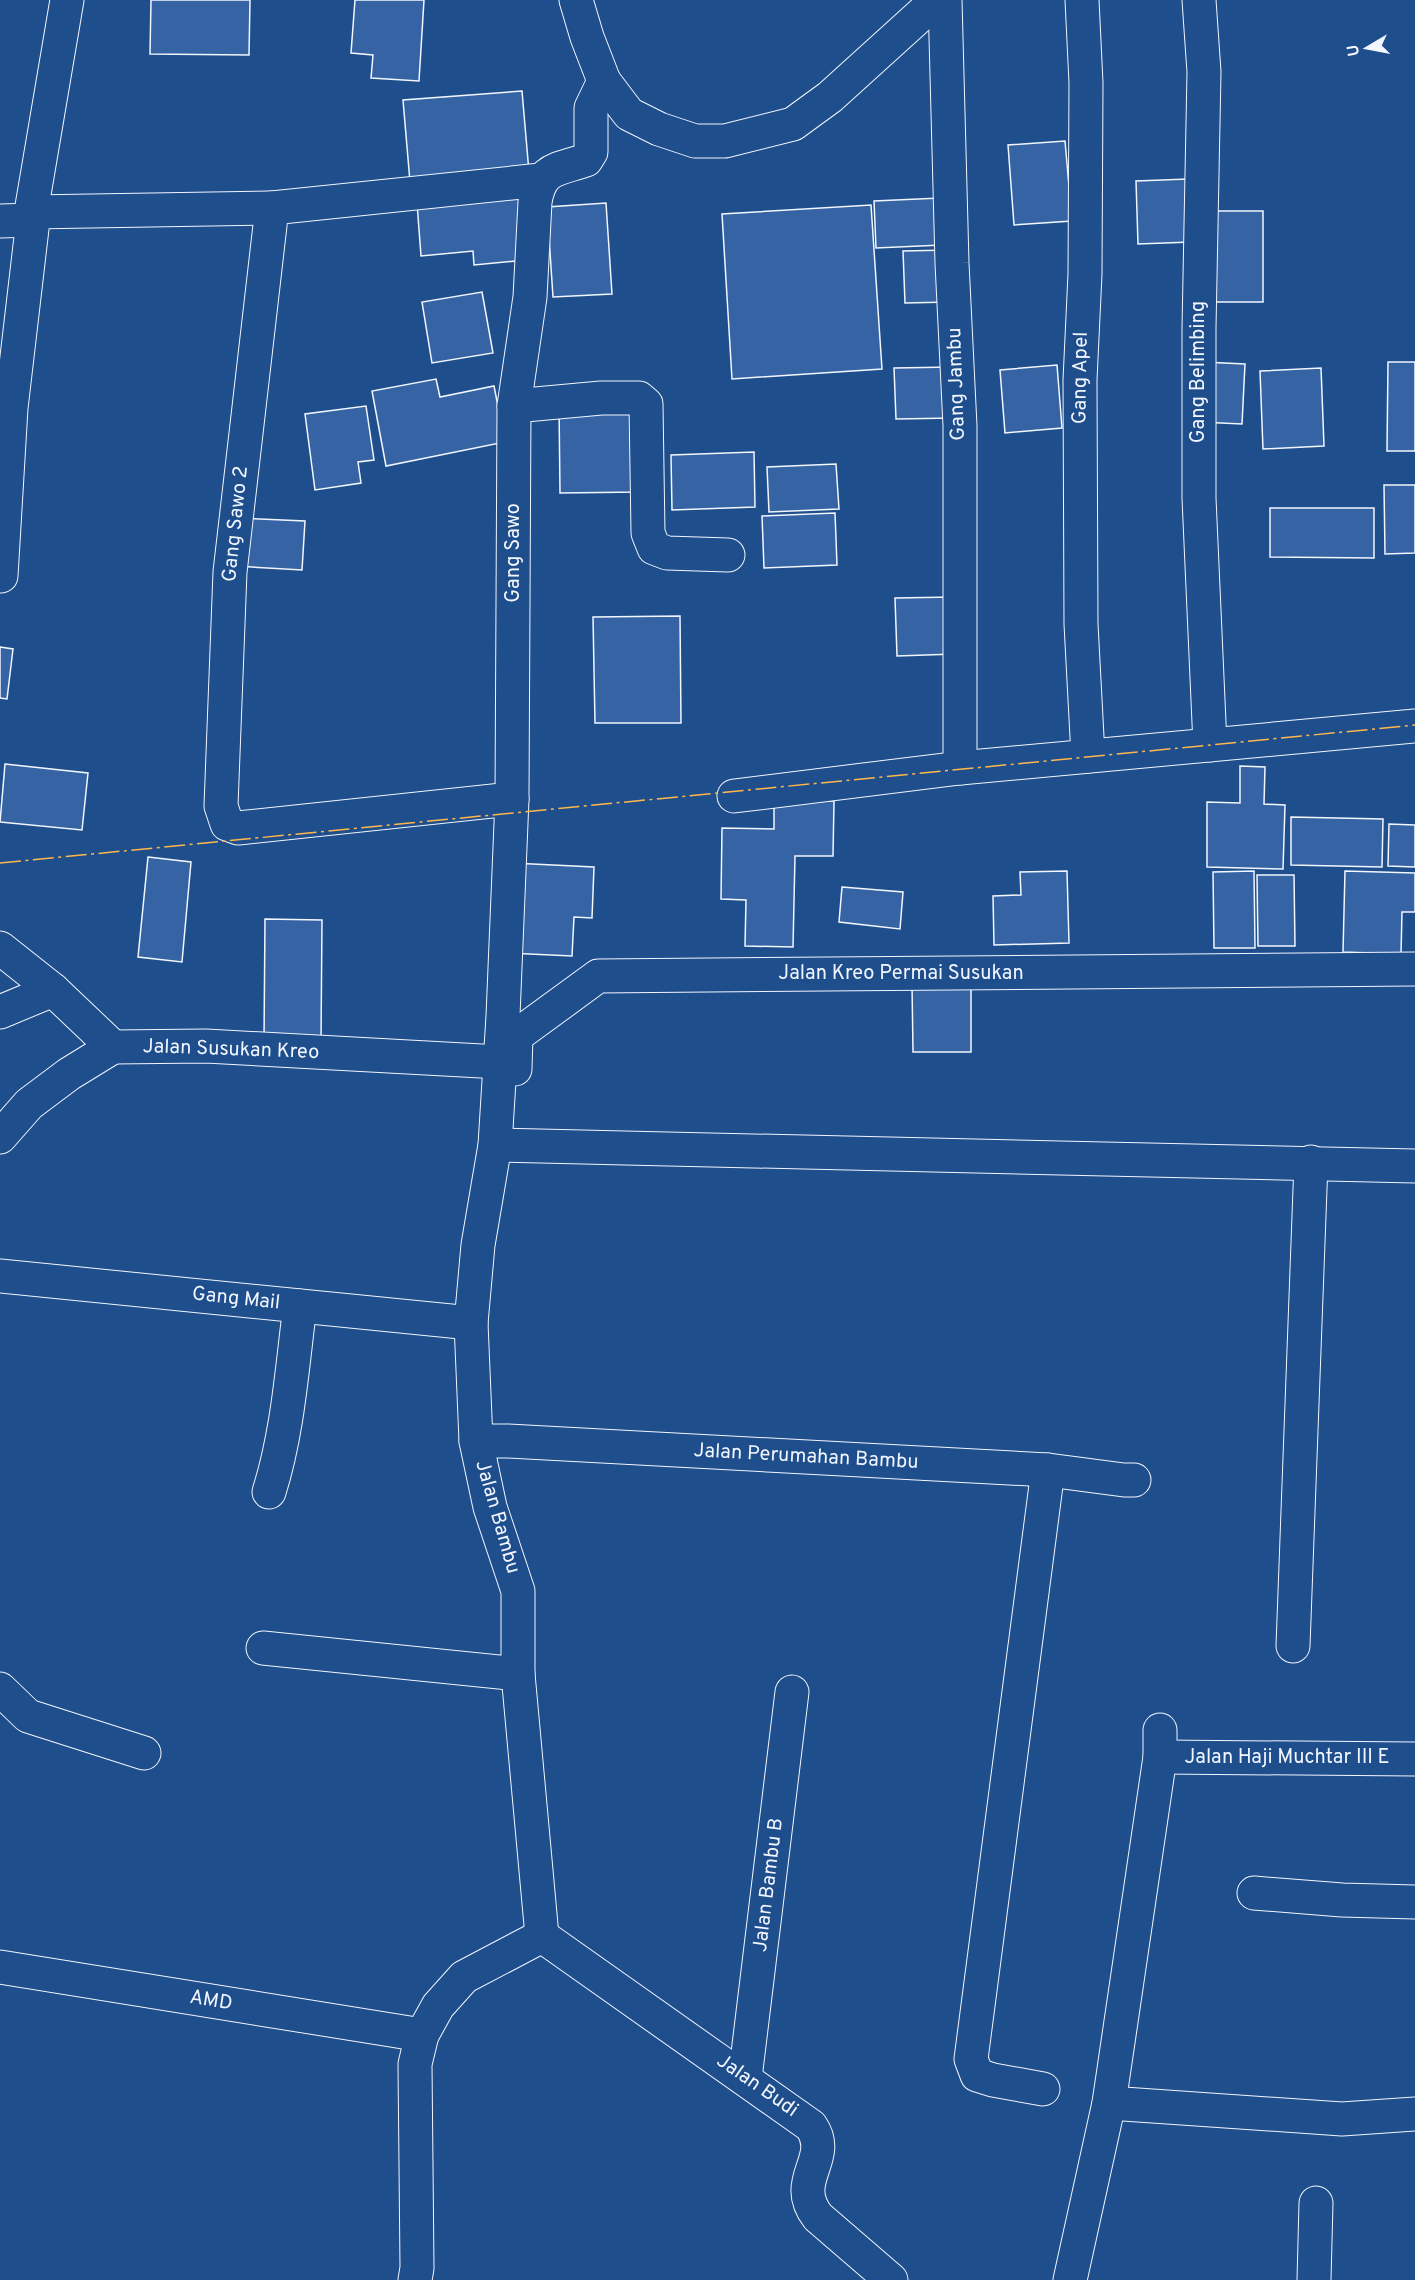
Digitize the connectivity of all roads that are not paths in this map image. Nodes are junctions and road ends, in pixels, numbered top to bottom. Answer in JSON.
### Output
{"nodes":[{"id":1,"x":67,"y":0,"type":"edge"},
{"id":2,"x":576,"y":0,"type":"edge"},
{"id":3,"x":937,"y":0,"type":"edge"},
{"id":4,"x":945,"y":0,"type":"edge"},
{"id":5,"x":1082,"y":0,"type":"edge"},
{"id":6,"x":1199,"y":0,"type":"edge"},
{"id":7,"x":604,"y":81,"type":"junction"},
{"id":8,"x":541,"y":180,"type":"junction"},
{"id":9,"x":272,"y":208,"type":"junction"},
{"id":10,"x":32,"y":216,"type":"junction"},
{"id":11,"x":0,"y":221,"type":"edge"},
{"id":12,"x":514,"y":406,"type":"junction"},
{"id":13,"x":728,"y":555,"type":"dead end"},
{"id":14,"x":1,"y":576,"type":"edge"},
{"id":15,"x":1415,"y":726,"type":"edge"},
{"id":16,"x":1210,"y":745,"type":"junction"},
{"id":17,"x":1088,"y":756,"type":"junction"},
{"id":18,"x":960,"y":768,"type":"junction"},
{"id":19,"x":734,"y":796,"type":"dead end"},
{"id":20,"x":512,"y":798,"type":"junction"},
{"id":21,"x":0,"y":948,"type":"edge"},
{"id":22,"x":1415,"y":969,"type":"edge"},
{"id":23,"x":53,"y":990,"type":"junction"},
{"id":24,"x":0,"y":1012,"type":"edge"},
{"id":25,"x":113,"y":1047,"type":"junction"},
{"id":26,"x":500,"y":1062,"type":"junction"},
{"id":27,"x":0,"y":1137,"type":"edge"},
{"id":28,"x":505,"y":1146,"type":"junction"},
{"id":29,"x":1311,"y":1162,"type":"junction"},
{"id":30,"x":1415,"y":1166,"type":"edge"},
{"id":31,"x":0,"y":1276,"type":"edge"},
{"id":32,"x":300,"y":1306,"type":"junction"},
{"id":33,"x":471,"y":1323,"type":"junction"},
{"id":34,"x":476,"y":1441,"type":"junction"},
{"id":35,"x":1048,"y":1470,"type":"junction"},
{"id":36,"x":1134,"y":1480,"type":"dead end"},
{"id":37,"x":269,"y":1492,"type":"dead end"},
{"id":38,"x":1293,"y":1646,"type":"dead end"},
{"id":39,"x":263,"y":1648,"type":"dead end"},
{"id":40,"x":518,"y":1674,"type":"junction"},
{"id":41,"x":0,"y":1689,"type":"edge"},
{"id":42,"x":792,"y":1692,"type":"dead end"},
{"id":43,"x":144,"y":1753,"type":"dead end"},
{"id":44,"x":1415,"y":1759,"type":"edge"},
{"id":45,"x":1254,"y":1893,"type":"dead end"},
{"id":46,"x":1415,"y":1902,"type":"edge"},
{"id":47,"x":542,"y":1936,"type":"junction"},
{"id":48,"x":0,"y":1967,"type":"edge"},
{"id":49,"x":422,"y":2035,"type":"junction"},
{"id":50,"x":745,"y":2078,"type":"junction"},
{"id":51,"x":1043,"y":2090,"type":"dead end"},
{"id":52,"x":1109,"y":2103,"type":"junction"},
{"id":53,"x":1415,"y":2114,"type":"edge"},
{"id":54,"x":1316,"y":2204,"type":"dead end"},
{"id":55,"x":414,"y":2280,"type":"edge"},
{"id":56,"x":891,"y":2280,"type":"edge"},
{"id":57,"x":1070,"y":2280,"type":"edge"},
{"id":58,"x":1314,"y":2280,"type":"edge"}],
"edges":[{"from":1,"to":10,"type":"street"},
{"from":2,"to":7,"type":"street"},
{"from":3,"to":7,"type":"street"},
{"from":4,"to":18,"type":"street","name":"Gang Jambu"},
{"from":5,"to":17,"type":"street","name":"Gang Apel"},
{"from":6,"to":16,"type":"street","name":"Gang Belimbing"},
{"from":7,"to":8,"type":"street"},
{"from":8,"to":9,"type":"street"},
{"from":8,"to":12,"type":"street","name":"Gang Sawo"},
{"from":9,"to":10,"type":"street"},
{"from":9,"to":20,"type":"street","name":"Gang Sawo 2"},
{"from":10,"to":11,"type":"street"},
{"from":10,"to":14,"type":"street"},
{"from":12,"to":13,"type":"street"},
{"from":12,"to":20,"type":"street","name":"Gang Sawo"},
{"from":15,"to":16,"type":"street"},
{"from":16,"to":17,"type":"street"},
{"from":17,"to":18,"type":"street"},
{"from":18,"to":19,"type":"street"},
{"from":20,"to":26,"type":"street","name":"Gang Sawo"},
{"from":21,"to":23,"type":"street"},
{"from":22,"to":28,"type":"street","name":"Jalan Kreo Permai Susukan"},
{"from":23,"to":24,"type":"street"},
{"from":23,"to":25,"type":"street"},
{"from":25,"to":26,"type":"street","name":"Jalan Susukan Kreo"},
{"from":25,"to":27,"type":"street"},
{"from":26,"to":28,"type":"street","name":"Jalan Bambu"},
{"from":28,"to":29,"type":"street"},
{"from":28,"to":33,"type":"street","name":"Jalan Bambu"},
{"from":29,"to":30,"type":"street"},
{"from":29,"to":38,"type":"street"},
{"from":31,"to":32,"type":"street","name":"Gang Mail"},
{"from":32,"to":33,"type":"street","name":"Gang Mail"},
{"from":32,"to":37,"type":"street"},
{"from":33,"to":34,"type":"street","name":"Jalan Bambu"},
{"from":34,"to":35,"type":"street","name":"Jalan Perumahan Bambu"},
{"from":34,"to":40,"type":"street","name":"Jalan Bambu"},
{"from":35,"to":36,"type":"street","name":"Jalan Perumahan Bambu"},
{"from":35,"to":51,"type":"street"},
{"from":39,"to":40,"type":"street"},
{"from":40,"to":47,"type":"street","name":"Jalan Bambu"},
{"from":41,"to":43,"type":"street"},
{"from":42,"to":50,"type":"street","name":"Jalan Bambu B"},
{"from":44,"to":52,"type":"street","name":"Jalan Haji Muchtar III E"},
{"from":45,"to":46,"type":"street"},
{"from":47,"to":49,"type":"street"},
{"from":47,"to":50,"type":"street","name":"Jalan Budi"},
{"from":48,"to":49,"type":"street","name":"AMD"},
{"from":49,"to":55,"type":"street"},
{"from":50,"to":56,"type":"street","name":"Jalan Budi"},
{"from":52,"to":53,"type":"street"},
{"from":52,"to":57,"type":"street"},
{"from":54,"to":58,"type":"street"}]}
